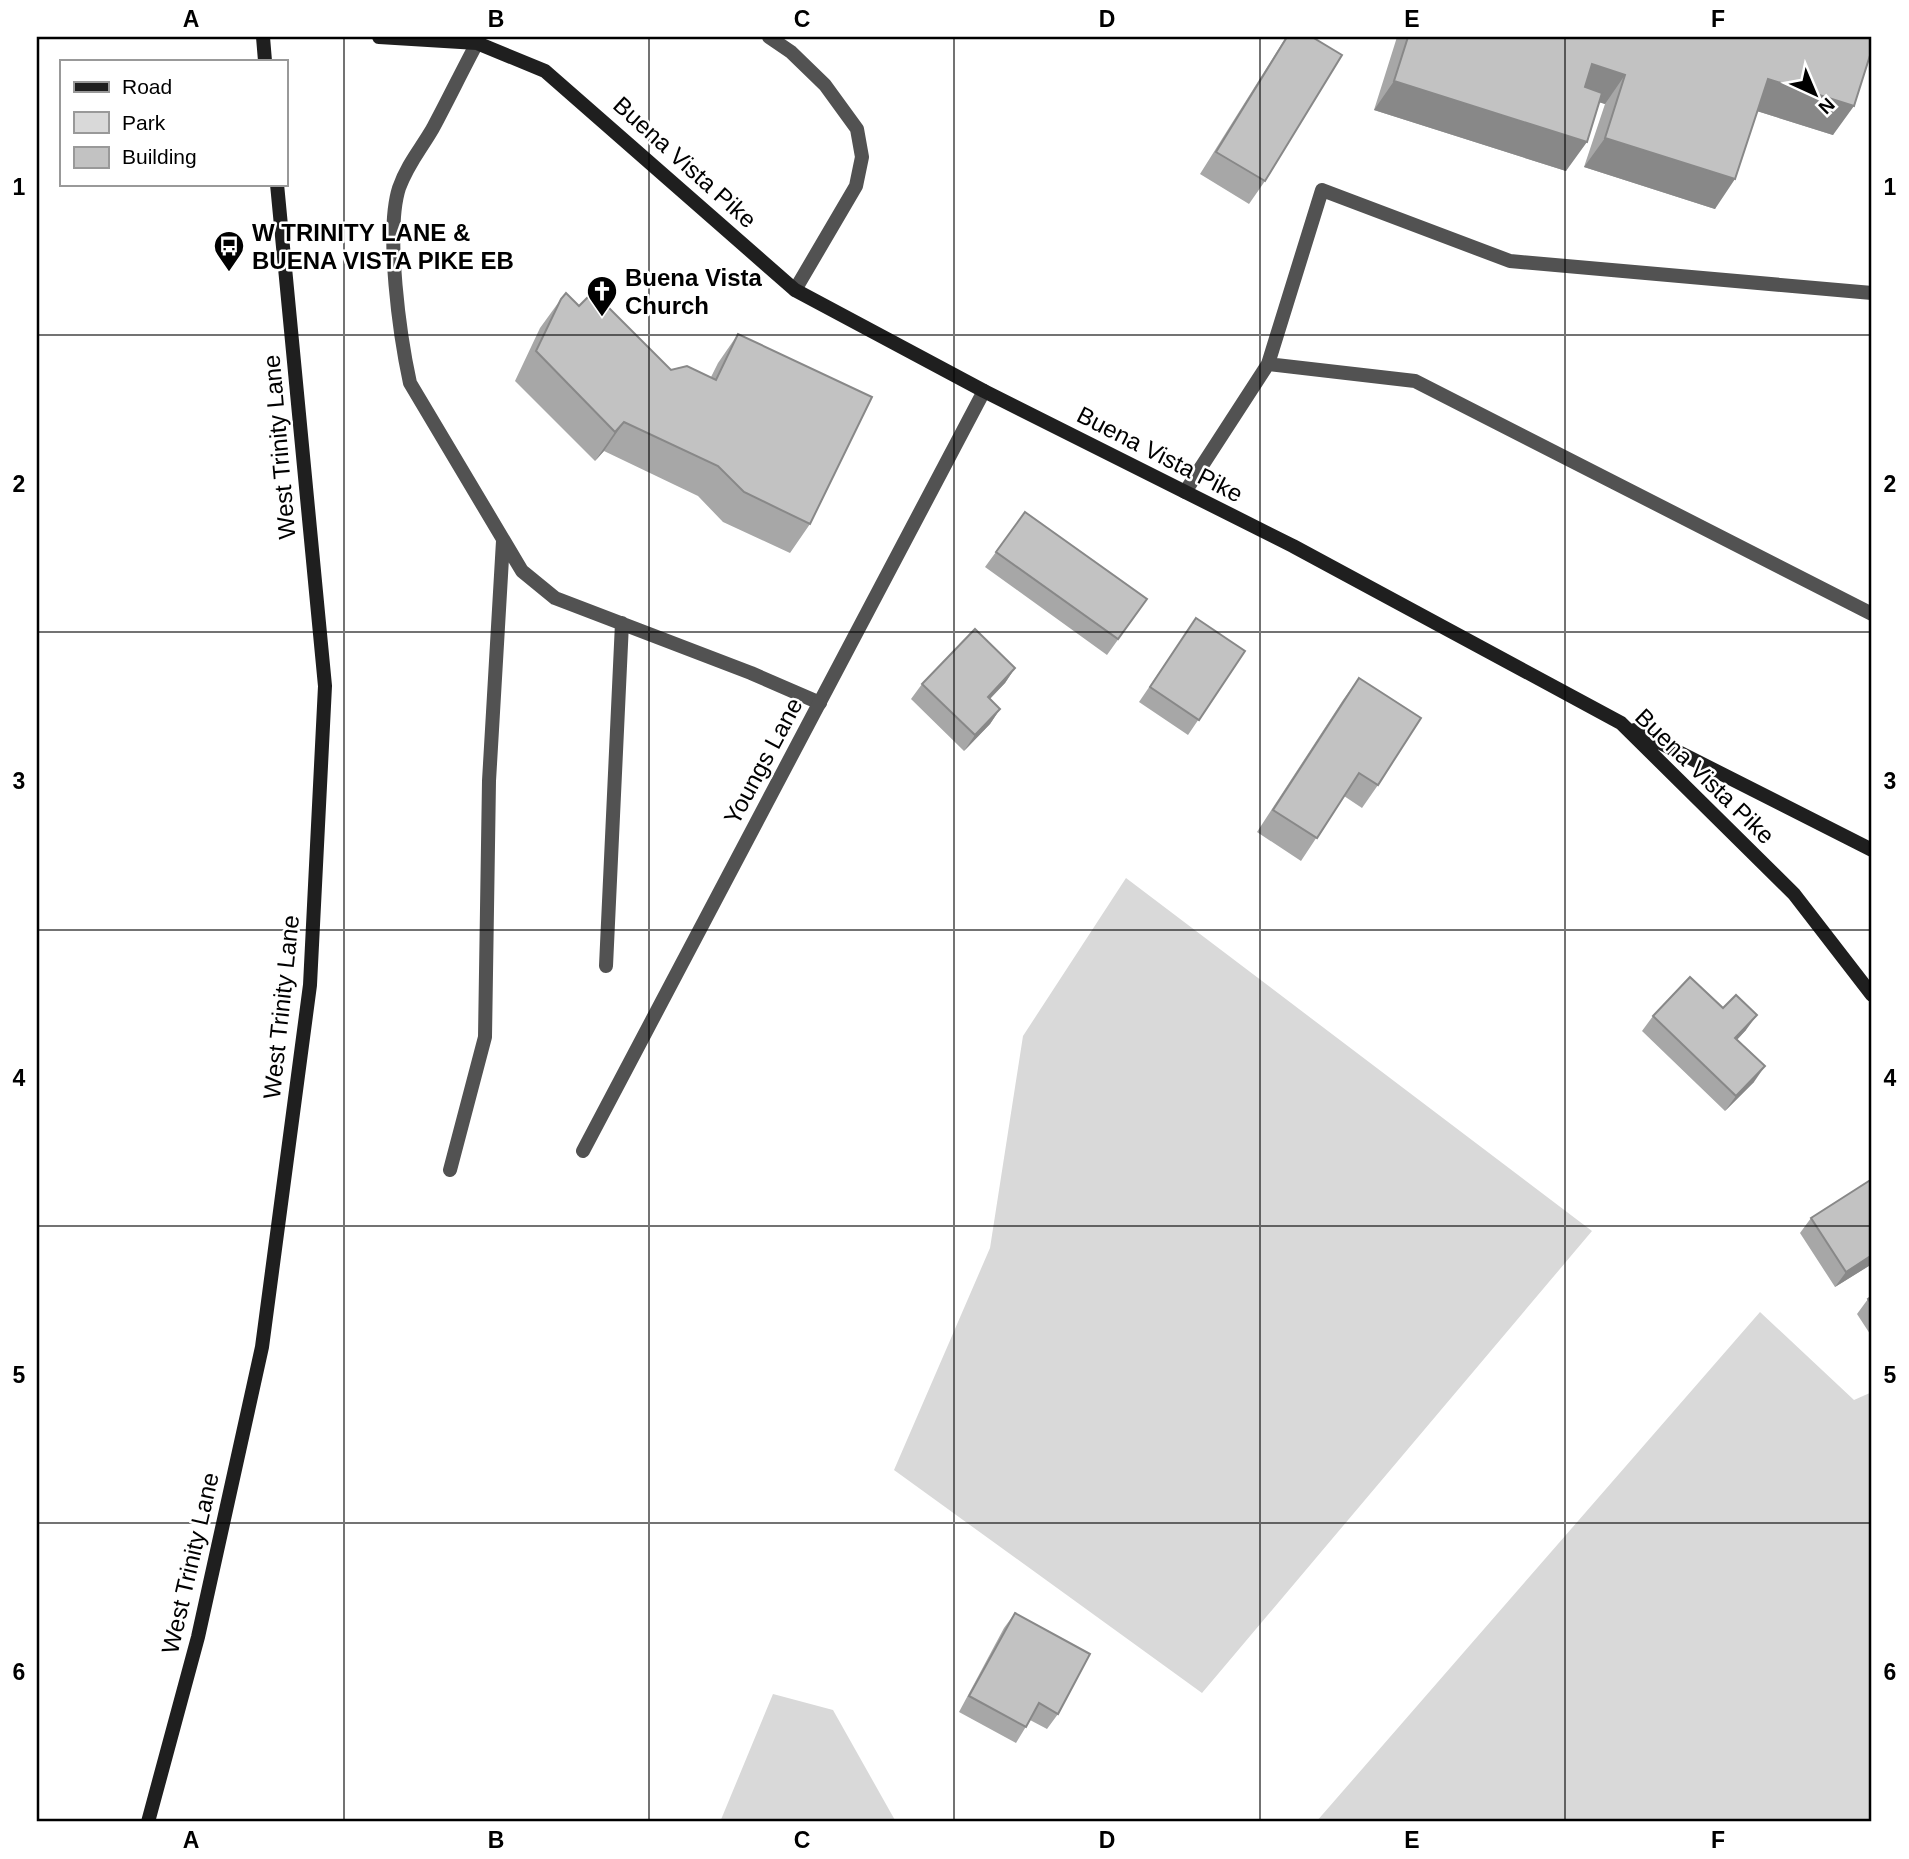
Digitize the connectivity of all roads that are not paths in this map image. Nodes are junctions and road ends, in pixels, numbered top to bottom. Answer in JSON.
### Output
{"nodes":[{"id":1,"x":263,"y":37,"type":"edge"},
{"id":2,"x":379,"y":37,"type":"edge"},
{"id":3,"x":769,"y":37,"type":"edge"},
{"id":4,"x":477,"y":43,"type":"junction"},
{"id":5,"x":265,"y":60,"type":"edge"},
{"id":6,"x":277,"y":186,"type":"edge"},
{"id":7,"x":795,"y":290,"type":"junction"},
{"id":8,"x":1872,"y":293,"type":"edge"},
{"id":9,"x":1268,"y":364,"type":"junction"},
{"id":10,"x":984,"y":391,"type":"junction"},
{"id":11,"x":1185,"y":492,"type":"junction"},
{"id":12,"x":503,"y":541,"type":"junction"},
{"id":13,"x":1872,"y":614,"type":"edge"},
{"id":14,"x":622,"y":624,"type":"junction"},
{"id":15,"x":820,"y":703,"type":"junction"},
{"id":16,"x":1621,"y":723,"type":"junction"},
{"id":17,"x":1872,"y":850,"type":"edge"},
{"id":18,"x":607,"y":966,"type":"dead end"},
{"id":19,"x":1872,"y":995,"type":"edge"},
{"id":20,"x":583,"y":1152,"type":"dead end"},
{"id":21,"x":450,"y":1170,"type":"dead end"},
{"id":22,"x":148,"y":1822,"type":"edge"}],
"edges":[{"from":1,"to":5,"type":"main road"},
{"from":2,"to":4,"type":"main road","name":"Buena Vista Pike"},
{"from":3,"to":7,"type":"street"},
{"from":4,"to":7,"type":"main road","name":"Buena Vista Pike"},
{"from":4,"to":12,"type":"street"},
{"from":6,"to":22,"type":"main road","name":"West Trinity Lane"},
{"from":7,"to":10,"type":"main road","name":"Buena Vista Pike"},
{"from":8,"to":9,"type":"street"},
{"from":9,"to":11,"type":"street"},
{"from":9,"to":13,"type":"street"},
{"from":10,"to":11,"type":"main road","name":"Buena Vista Pike"},
{"from":10,"to":15,"type":"street","name":"Youngs Lane"},
{"from":11,"to":16,"type":"main road","name":"Buena Vista Pike"},
{"from":12,"to":14,"type":"street"},
{"from":12,"to":21,"type":"street"},
{"from":14,"to":15,"type":"street"},
{"from":14,"to":18,"type":"street"},
{"from":15,"to":20,"type":"street","name":"Youngs Lane"},
{"from":16,"to":17,"type":"main road"},
{"from":16,"to":19,"type":"main road","name":"Buena Vista Pike"}]}
